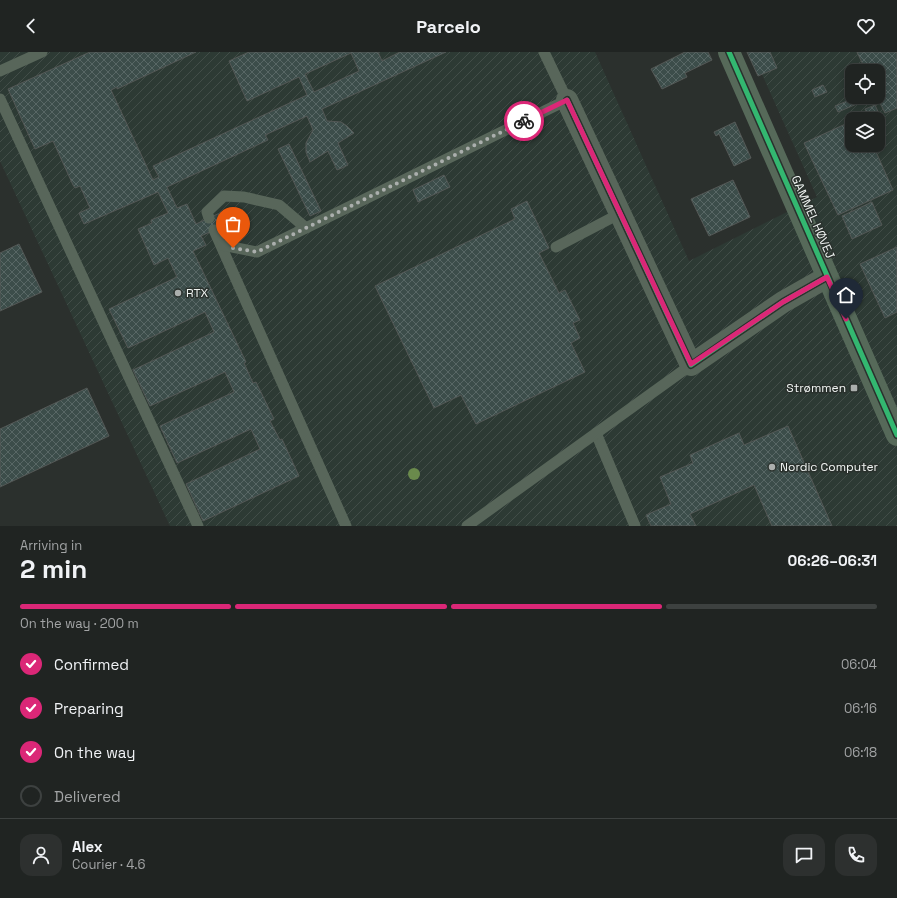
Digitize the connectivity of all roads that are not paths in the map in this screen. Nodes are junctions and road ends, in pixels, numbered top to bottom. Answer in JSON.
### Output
{"nodes":[{"id":1,"x":42,"y":52,"type":"edge"},
{"id":2,"x":544,"y":52,"type":"edge"},
{"id":3,"x":729,"y":52,"type":"edge"},
{"id":4,"x":0,"y":71,"type":"edge"},
{"id":5,"x":0,"y":99,"type":"edge"},
{"id":6,"x":567,"y":100,"type":"junction"},
{"id":7,"x":621,"y":214,"type":"junction"},
{"id":8,"x":209,"y":218,"type":"dead end"},
{"id":9,"x":306,"y":228,"type":"junction"},
{"id":10,"x":214,"y":230,"type":"dead end"},
{"id":11,"x":222,"y":245,"type":"junction"},
{"id":12,"x":556,"y":246,"type":"dead end"},
{"id":13,"x":827,"y":277,"type":"junction"},
{"id":14,"x":691,"y":364,"type":"junction"},
{"id":15,"x":596,"y":433,"type":"junction"},
{"id":16,"x":897,"y":435,"type":"edge"},
{"id":17,"x":198,"y":526,"type":"edge"},
{"id":18,"x":346,"y":526,"type":"edge"},
{"id":19,"x":467,"y":526,"type":"edge"},
{"id":20,"x":636,"y":526,"type":"edge"}],
"edges":[{"from":1,"to":4,"type":"lane"},
{"from":2,"to":6,"type":"lane"},
{"from":3,"to":13,"type":"street","name":"GAMMEL HØVEJ"},
{"from":5,"to":17,"type":"lane"},
{"from":6,"to":7,"type":"street"},
{"from":6,"to":9,"type":"lane"},
{"from":7,"to":12,"type":"lane"},
{"from":7,"to":14,"type":"street"},
{"from":8,"to":9,"type":"lane"},
{"from":9,"to":11,"type":"lane"},
{"from":10,"to":11,"type":"lane"},
{"from":11,"to":18,"type":"lane"},
{"from":13,"to":14,"type":"street"},
{"from":13,"to":16,"type":"street","name":"GAMMEL HØVEJ"},
{"from":14,"to":15,"type":"lane"},
{"from":15,"to":19,"type":"lane"},
{"from":15,"to":20,"type":"lane"}]}
